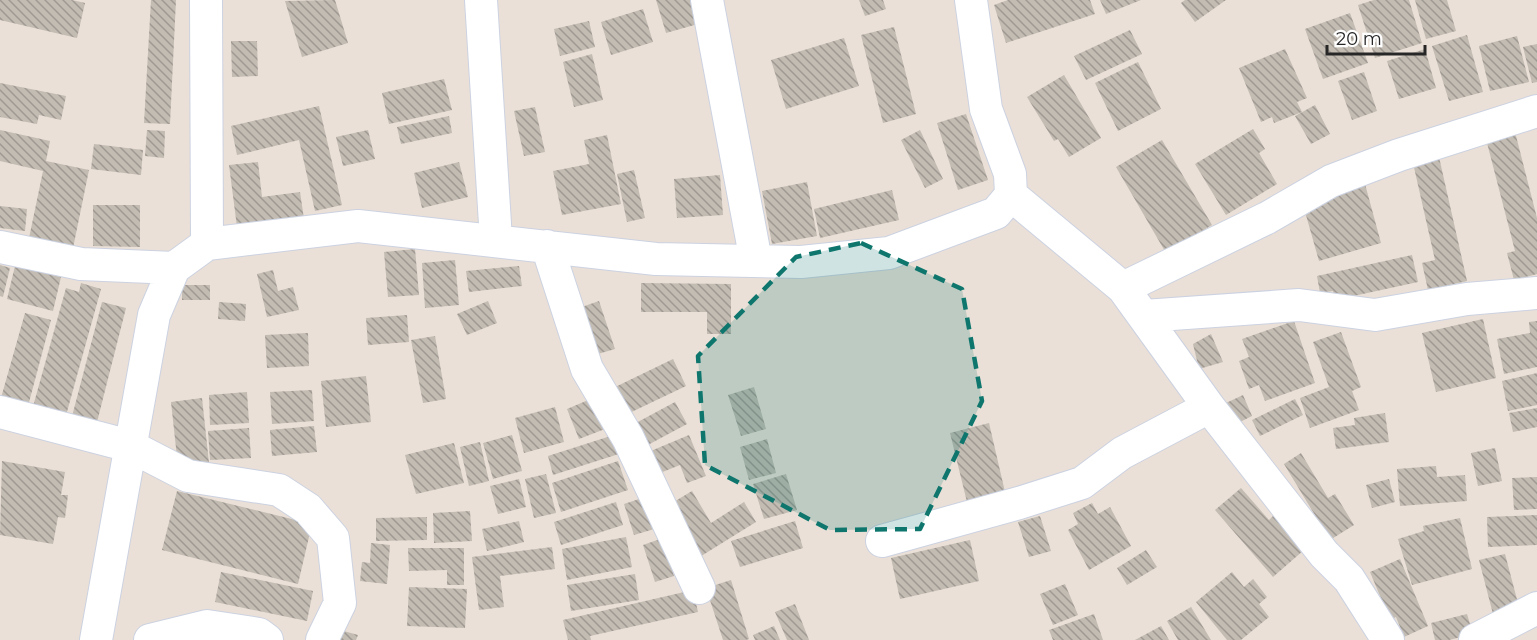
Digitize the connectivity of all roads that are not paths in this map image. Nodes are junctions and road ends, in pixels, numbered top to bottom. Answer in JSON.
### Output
{"nodes":[{"id":1,"x":206,"y":0,"type":"edge"},
{"id":2,"x":481,"y":0,"type":"edge"},
{"id":3,"x":707,"y":0,"type":"edge"},
{"id":4,"x":971,"y":0,"type":"edge"},
{"id":5,"x":1537,"y":111,"type":"edge"},
{"id":6,"x":1011,"y":195,"type":"junction"},
{"id":7,"x":496,"y":240,"type":"junction"},
{"id":8,"x":207,"y":244,"type":"junction"},
{"id":9,"x":547,"y":246,"type":"junction"},
{"id":10,"x":0,"y":247,"type":"edge"},
{"id":11,"x":756,"y":261,"type":"junction"},
{"id":12,"x":174,"y":268,"type":"junction"},
{"id":13,"x":1123,"y":288,"type":"junction"},
{"id":14,"x":1537,"y":294,"type":"edge"},
{"id":15,"x":1144,"y":316,"type":"junction"},
{"id":16,"x":1209,"y":407,"type":"junction"},
{"id":17,"x":0,"y":412,"type":"edge"},
{"id":18,"x":130,"y":446,"type":"junction"},
{"id":19,"x":882,"y":541,"type":"dead end"},
{"id":20,"x":699,"y":588,"type":"dead end"},
{"id":21,"x":1537,"y":608,"type":"edge"},
{"id":22,"x":96,"y":640,"type":"edge"},
{"id":23,"x":150,"y":640,"type":"edge"},
{"id":24,"x":267,"y":640,"type":"edge"},
{"id":25,"x":322,"y":640,"type":"edge"},
{"id":26,"x":1388,"y":640,"type":"edge"},
{"id":27,"x":1475,"y":640,"type":"edge"}],
"edges":[{"from":1,"to":8,"type":"street"},
{"from":2,"to":7,"type":"street"},
{"from":3,"to":11,"type":"street"},
{"from":4,"to":6,"type":"street"},
{"from":5,"to":13,"type":"street"},
{"from":6,"to":11,"type":"street"},
{"from":6,"to":13,"type":"street"},
{"from":7,"to":8,"type":"street"},
{"from":7,"to":9,"type":"street"},
{"from":8,"to":12,"type":"street"},
{"from":9,"to":11,"type":"street"},
{"from":9,"to":20,"type":"street"},
{"from":10,"to":12,"type":"street"},
{"from":12,"to":18,"type":"street"},
{"from":13,"to":15,"type":"street"},
{"from":14,"to":15,"type":"street"},
{"from":15,"to":16,"type":"street"},
{"from":16,"to":19,"type":"street"},
{"from":16,"to":26,"type":"street"},
{"from":17,"to":18,"type":"street"},
{"from":18,"to":22,"type":"street"},
{"from":18,"to":25,"type":"street"},
{"from":21,"to":27,"type":"street"},
{"from":23,"to":24,"type":"street"}]}
